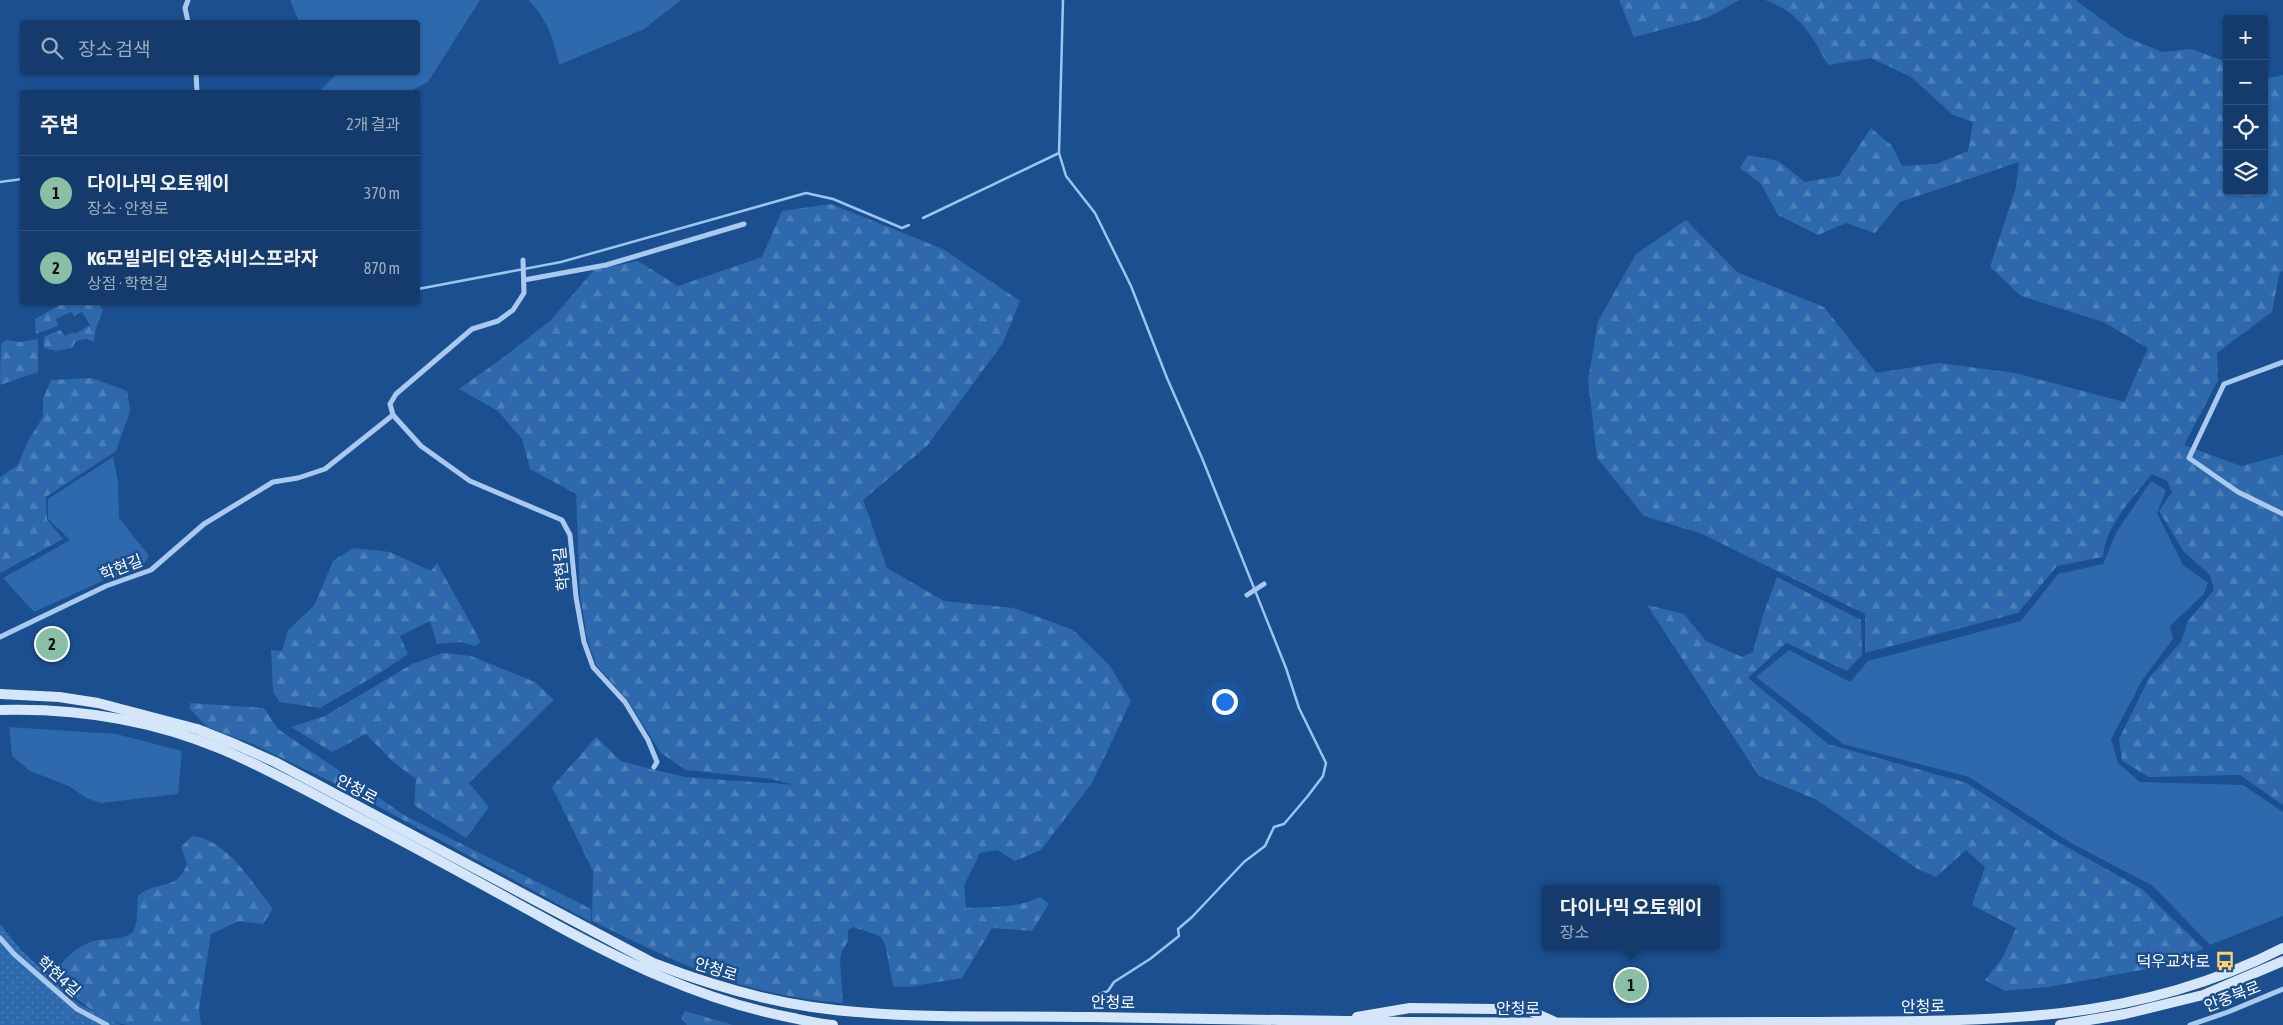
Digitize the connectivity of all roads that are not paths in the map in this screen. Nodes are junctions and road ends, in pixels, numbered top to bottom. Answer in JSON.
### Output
{"nodes":[{"id":1,"x":188,"y":0,"type":"edge"},
{"id":2,"x":188,"y":20,"type":"edge"},
{"id":3,"x":196,"y":75,"type":"edge"},
{"id":4,"x":197,"y":90,"type":"edge"},
{"id":5,"x":744,"y":224,"type":"dead end"},
{"id":6,"x":523,"y":260,"type":"dead end"},
{"id":7,"x":524,"y":280,"type":"junction"},
{"id":8,"x":2283,"y":362,"type":"edge"},
{"id":9,"x":393,"y":415,"type":"junction"},
{"id":10,"x":2283,"y":514,"type":"edge"},
{"id":11,"x":1264,"y":584,"type":"dead end"},
{"id":12,"x":1248,"y":595,"type":"dead end"},
{"id":13,"x":0,"y":637,"type":"edge"},
{"id":14,"x":0,"y":694,"type":"edge"},
{"id":15,"x":0,"y":710,"type":"edge"},
{"id":16,"x":654,"y":767,"type":"dead end"},
{"id":17,"x":0,"y":938,"type":"edge"},
{"id":18,"x":2283,"y":948,"type":"edge"},
{"id":19,"x":2283,"y":960,"type":"edge"},
{"id":20,"x":2283,"y":989,"type":"edge"},
{"id":21,"x":1335,"y":1022,"type":"junction"},
{"id":22,"x":1558,"y":1023,"type":"junction"},
{"id":23,"x":107,"y":1025,"type":"edge"},
{"id":24,"x":834,"y":1025,"type":"edge"},
{"id":25,"x":2060,"y":1025,"type":"edge"},
{"id":26,"x":2190,"y":1025,"type":"edge"}],
"edges":[{"from":1,"to":2,"type":"street"},
{"from":3,"to":4,"type":"street"},
{"from":5,"to":7,"type":"street"},
{"from":6,"to":7,"type":"street"},
{"from":7,"to":9,"type":"street"},
{"from":8,"to":10,"type":"street"},
{"from":9,"to":13,"type":"street","name":"학현길"},
{"from":9,"to":16,"type":"street","name":"학현길"},
{"from":11,"to":12,"type":"street"},
{"from":14,"to":21,"type":"street","name":"안청로"},
{"from":15,"to":24,"type":"street","name":"안청로"},
{"from":17,"to":23,"type":"street","name":"학현4길"},
{"from":18,"to":22,"type":"street","name":"안청로"},
{"from":19,"to":25,"type":"street"},
{"from":20,"to":26,"type":"street","name":"안중북로"},
{"from":21,"to":22,"type":"street","name":"안청로"},
{"from":21,"to":22,"type":"street"}]}
